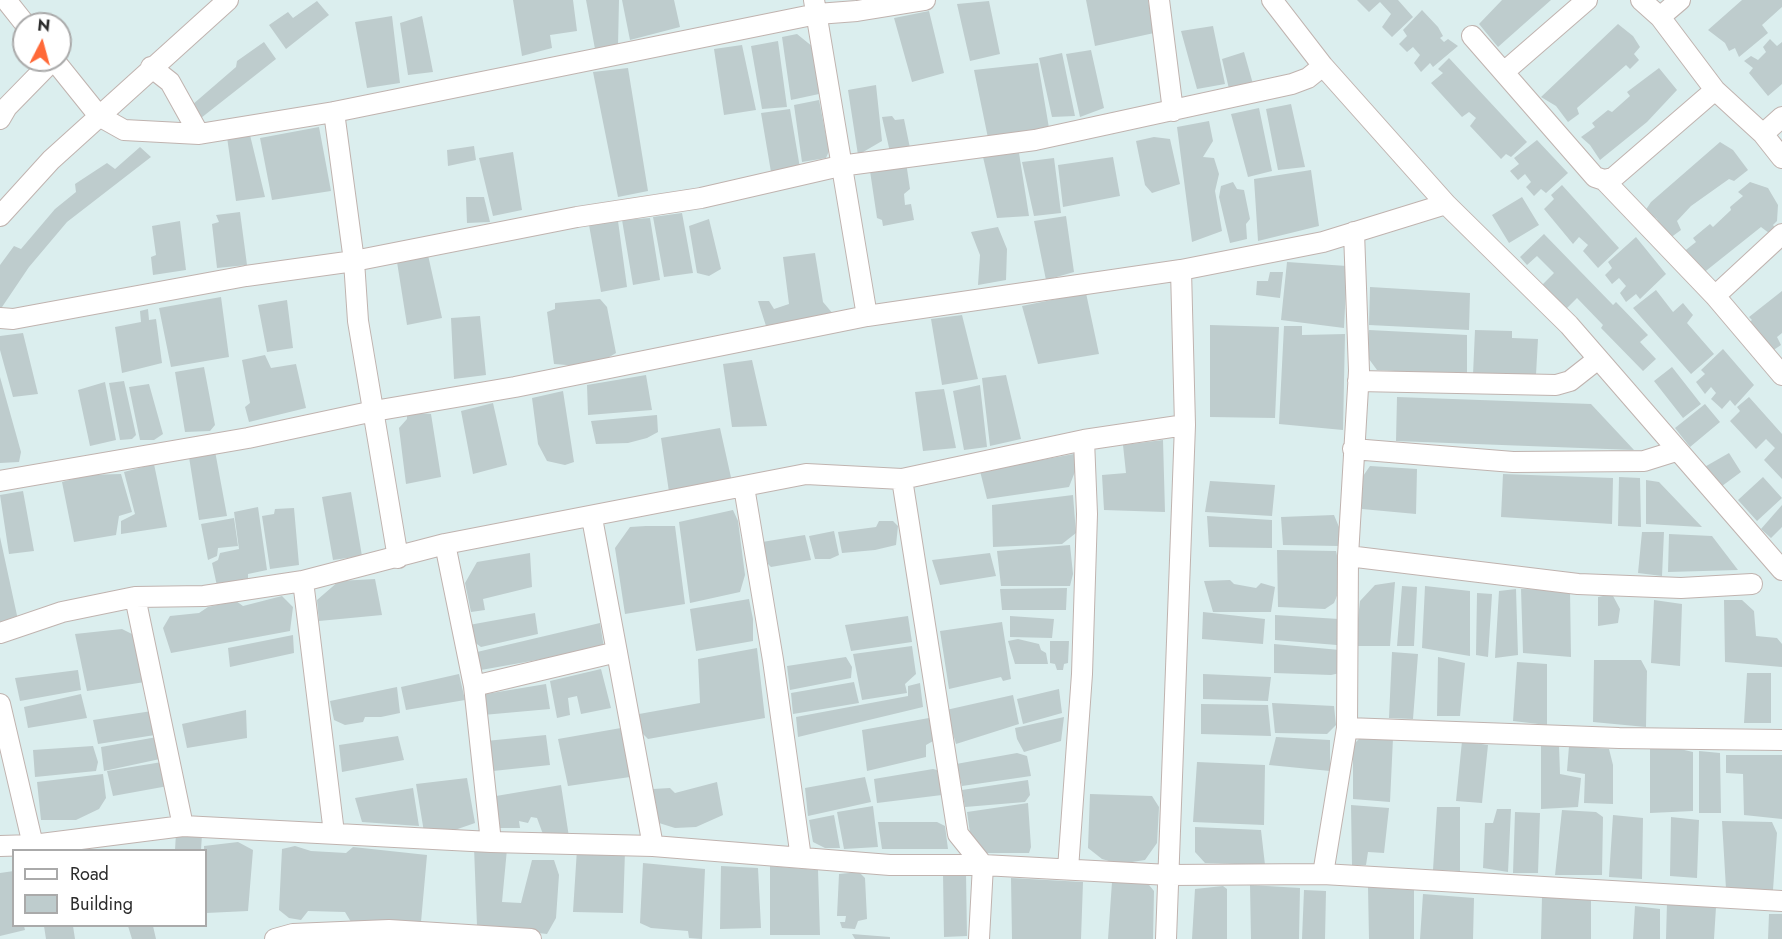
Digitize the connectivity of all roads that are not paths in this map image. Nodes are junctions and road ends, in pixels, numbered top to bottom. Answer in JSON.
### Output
{"nodes":[{"id":1,"x":6,"y":0,"type":"edge"},
{"id":2,"x":228,"y":0,"type":"edge"},
{"id":3,"x":926,"y":0,"type":"edge"},
{"id":4,"x":1159,"y":0,"type":"edge"},
{"id":5,"x":1272,"y":0,"type":"edge"},
{"id":6,"x":1587,"y":0,"type":"edge"},
{"id":7,"x":1641,"y":0,"type":"edge"},
{"id":8,"x":1680,"y":0,"type":"edge"},
{"id":9,"x":815,"y":7,"type":"edge"},
{"id":10,"x":16,"y":12,"type":"edge"},
{"id":11,"x":1660,"y":17,"type":"junction"},
{"id":12,"x":1472,"y":36,"type":"dead end"},
{"id":13,"x":1323,"y":66,"type":"junction"},
{"id":14,"x":151,"y":67,"type":"junction"},
{"id":15,"x":40,"y":72,"type":"edge"},
{"id":16,"x":63,"y":72,"type":"edge"},
{"id":17,"x":1504,"y":72,"type":"junction"},
{"id":18,"x":1715,"y":90,"type":"junction"},
{"id":19,"x":2,"y":108,"type":"edge"},
{"id":20,"x":1173,"y":111,"type":"junction"},
{"id":21,"x":334,"y":112,"type":"junction"},
{"id":22,"x":99,"y":116,"type":"junction"},
{"id":23,"x":1782,"y":117,"type":"edge"},
{"id":24,"x":199,"y":134,"type":"junction"},
{"id":25,"x":1763,"y":134,"type":"junction"},
{"id":26,"x":1782,"y":158,"type":"edge"},
{"id":27,"x":840,"y":166,"type":"junction"},
{"id":28,"x":1604,"y":180,"type":"junction"},
{"id":29,"x":1446,"y":204,"type":"junction"},
{"id":30,"x":0,"y":216,"type":"edge"},
{"id":31,"x":1354,"y":232,"type":"junction"},
{"id":32,"x":1782,"y":234,"type":"edge"},
{"id":33,"x":354,"y":261,"type":"junction"},
{"id":34,"x":1181,"y":270,"type":"junction"},
{"id":35,"x":1715,"y":296,"type":"junction"},
{"id":36,"x":867,"y":316,"type":"junction"},
{"id":37,"x":0,"y":318,"type":"edge"},
{"id":38,"x":1598,"y":358,"type":"junction"},
{"id":39,"x":1782,"y":375,"type":"edge"},
{"id":40,"x":1359,"y":381,"type":"junction"},
{"id":41,"x":374,"y":411,"type":"junction"},
{"id":42,"x":1185,"y":425,"type":"junction"},
{"id":43,"x":1084,"y":440,"type":"junction"},
{"id":44,"x":1353,"y":449,"type":"junction"},
{"id":45,"x":1676,"y":450,"type":"junction"},
{"id":46,"x":902,"y":479,"type":"junction"},
{"id":47,"x":0,"y":481,"type":"edge"},
{"id":48,"x":744,"y":487,"type":"junction"},
{"id":49,"x":592,"y":518,"type":"junction"},
{"id":50,"x":445,"y":544,"type":"junction"},
{"id":51,"x":1348,"y":556,"type":"junction"},
{"id":52,"x":398,"y":558,"type":"junction"},
{"id":53,"x":1782,"y":570,"type":"edge"},
{"id":54,"x":303,"y":581,"type":"junction"},
{"id":55,"x":1752,"y":584,"type":"dead end"},
{"id":56,"x":135,"y":597,"type":"junction"},
{"id":57,"x":0,"y":633,"type":"edge"},
{"id":58,"x":617,"y":652,"type":"junction"},
{"id":59,"x":474,"y":686,"type":"junction"},
{"id":60,"x":0,"y":704,"type":"edge"},
{"id":61,"x":1347,"y":728,"type":"junction"},
{"id":62,"x":1782,"y":740,"type":"edge"},
{"id":63,"x":183,"y":826,"type":"junction"},
{"id":64,"x":334,"y":833,"type":"junction"},
{"id":65,"x":491,"y":843,"type":"junction"},
{"id":66,"x":33,"y":845,"type":"junction"},
{"id":67,"x":0,"y":846,"type":"edge"},
{"id":68,"x":653,"y":846,"type":"junction"},
{"id":69,"x":801,"y":858,"type":"junction"},
{"id":70,"x":983,"y":865,"type":"junction"},
{"id":71,"x":1068,"y":869,"type":"junction"},
{"id":72,"x":1323,"y":874,"type":"junction"},
{"id":73,"x":1168,"y":875,"type":"junction"},
{"id":74,"x":1782,"y":900,"type":"edge"},
{"id":75,"x":275,"y":939,"type":"edge"},
{"id":76,"x":531,"y":939,"type":"edge"},
{"id":77,"x":979,"y":939,"type":"edge"},
{"id":78,"x":1166,"y":939,"type":"edge"}],
"edges":[{"from":1,"to":10,"type":"street"},
{"from":2,"to":14,"type":"street"},
{"from":3,"to":9,"type":"street"},
{"from":4,"to":20,"type":"street"},
{"from":5,"to":13,"type":"street"},
{"from":6,"to":17,"type":"street"},
{"from":7,"to":11,"type":"street"},
{"from":8,"to":11,"type":"street"},
{"from":9,"to":21,"type":"street"},
{"from":9,"to":27,"type":"street"},
{"from":11,"to":18,"type":"street"},
{"from":12,"to":17,"type":"street"},
{"from":13,"to":20,"type":"street"},
{"from":13,"to":29,"type":"street"},
{"from":14,"to":22,"type":"street"},
{"from":14,"to":24,"type":"street"},
{"from":15,"to":19,"type":"street"},
{"from":16,"to":22,"type":"street"},
{"from":17,"to":28,"type":"street"},
{"from":18,"to":25,"type":"street"},
{"from":18,"to":28,"type":"street"},
{"from":20,"to":27,"type":"street"},
{"from":21,"to":24,"type":"street"},
{"from":21,"to":33,"type":"street"},
{"from":22,"to":24,"type":"street"},
{"from":22,"to":30,"type":"street"},
{"from":23,"to":25,"type":"street"},
{"from":25,"to":26,"type":"street"},
{"from":27,"to":33,"type":"street"},
{"from":27,"to":36,"type":"street"},
{"from":28,"to":35,"type":"street"},
{"from":29,"to":31,"type":"street"},
{"from":29,"to":38,"type":"street"},
{"from":31,"to":34,"type":"street"},
{"from":31,"to":40,"type":"street"},
{"from":32,"to":35,"type":"street"},
{"from":33,"to":37,"type":"street"},
{"from":33,"to":41,"type":"street"},
{"from":34,"to":36,"type":"street"},
{"from":34,"to":42,"type":"street"},
{"from":35,"to":39,"type":"street"},
{"from":36,"to":41,"type":"street"},
{"from":38,"to":40,"type":"street"},
{"from":38,"to":45,"type":"street"},
{"from":40,"to":44,"type":"street"},
{"from":41,"to":47,"type":"street"},
{"from":41,"to":52,"type":"street"},
{"from":42,"to":43,"type":"street"},
{"from":42,"to":73,"type":"street"},
{"from":43,"to":46,"type":"street"},
{"from":43,"to":71,"type":"street"},
{"from":44,"to":45,"type":"street"},
{"from":44,"to":51,"type":"street"},
{"from":45,"to":53,"type":"street"},
{"from":46,"to":48,"type":"street"},
{"from":46,"to":70,"type":"street"},
{"from":48,"to":49,"type":"street"},
{"from":48,"to":69,"type":"street"},
{"from":49,"to":50,"type":"street"},
{"from":49,"to":58,"type":"street"},
{"from":50,"to":52,"type":"street"},
{"from":50,"to":59,"type":"street"},
{"from":51,"to":55,"type":"street"},
{"from":51,"to":61,"type":"street"},
{"from":52,"to":54,"type":"street"},
{"from":54,"to":56,"type":"street"},
{"from":54,"to":64,"type":"street"},
{"from":56,"to":57,"type":"street"},
{"from":56,"to":63,"type":"street"},
{"from":58,"to":59,"type":"street"},
{"from":58,"to":68,"type":"street"},
{"from":59,"to":65,"type":"street"},
{"from":60,"to":66,"type":"street"},
{"from":61,"to":62,"type":"street"},
{"from":61,"to":72,"type":"street"},
{"from":63,"to":64,"type":"street"},
{"from":63,"to":66,"type":"street"},
{"from":64,"to":65,"type":"street"},
{"from":65,"to":68,"type":"street"},
{"from":66,"to":67,"type":"street"},
{"from":68,"to":69,"type":"street"},
{"from":69,"to":70,"type":"street"},
{"from":70,"to":71,"type":"street"},
{"from":70,"to":77,"type":"street"},
{"from":71,"to":73,"type":"street"},
{"from":72,"to":73,"type":"street"},
{"from":72,"to":74,"type":"street"},
{"from":73,"to":78,"type":"street"},
{"from":75,"to":76,"type":"street"}]}
